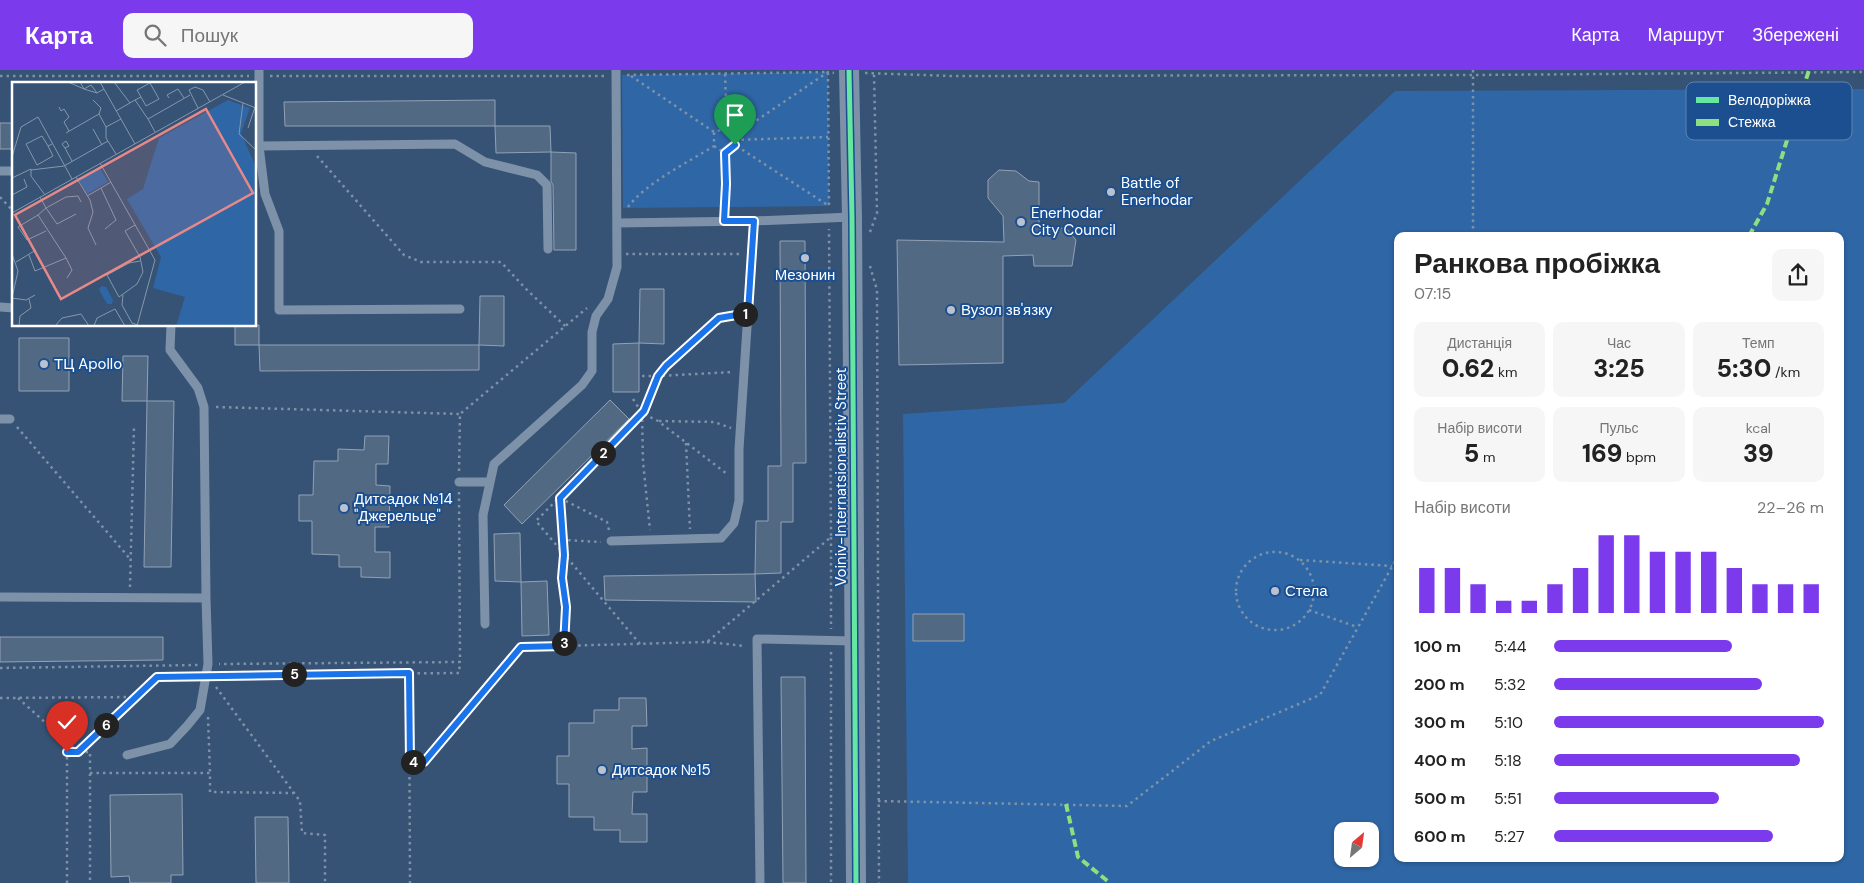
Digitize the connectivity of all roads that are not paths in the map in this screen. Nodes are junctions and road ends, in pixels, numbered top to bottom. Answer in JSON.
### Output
{"nodes":[{"id":1,"x":849,"y":71,"type":"edge"},
{"id":2,"x":259,"y":73,"type":"edge"},
{"id":3,"x":616,"y":73,"type":"edge"},
{"id":4,"x":257,"y":146,"type":"edge"},
{"id":5,"x":852,"y":217,"type":"junction"},
{"id":6,"x":754,"y":221,"type":"junction"},
{"id":7,"x":616,"y":222,"type":"junction"},
{"id":8,"x":548,"y":249,"type":"dead end"},
{"id":9,"x":460,"y":309,"type":"dead end"},
{"id":10,"x":171,"y":326,"type":"edge"},
{"id":11,"x":459,"y":482,"type":"dead end"},
{"id":12,"x":490,"y":482,"type":"junction"},
{"id":13,"x":610,"y":541,"type":"road end"},
{"id":14,"x":0,"y":597,"type":"edge"},
{"id":15,"x":206,"y":598,"type":"junction"},
{"id":16,"x":484,"y":624,"type":"dead end"},
{"id":17,"x":854,"y":641,"type":"junction"},
{"id":18,"x":128,"y":756,"type":"dead end"},
{"id":19,"x":760,"y":883,"type":"edge"},
{"id":20,"x":856,"y":883,"type":"edge"}],
"edges":[{"from":1,"to":5,"type":"street","name":"Voiniv-Internatsionalistiv Street"},
{"from":2,"to":4,"type":"lane"},
{"from":3,"to":7,"type":"lane"},
{"from":4,"to":8,"type":"lane"},
{"from":4,"to":9,"type":"lane"},
{"from":5,"to":6,"type":"lane"},
{"from":5,"to":17,"type":"street","name":"Voiniv-Internatsionalistiv Street"},
{"from":6,"to":7,"type":"lane"},
{"from":6,"to":13,"type":"lane"},
{"from":7,"to":12,"type":"lane"},
{"from":10,"to":15,"type":"lane"},
{"from":11,"to":12,"type":"lane"},
{"from":12,"to":16,"type":"lane"},
{"from":14,"to":15,"type":"lane"},
{"from":15,"to":18,"type":"lane"},
{"from":17,"to":19,"type":"lane"},
{"from":17,"to":20,"type":"street","name":"Voiniv-Internatsionalistiv Street"}]}
